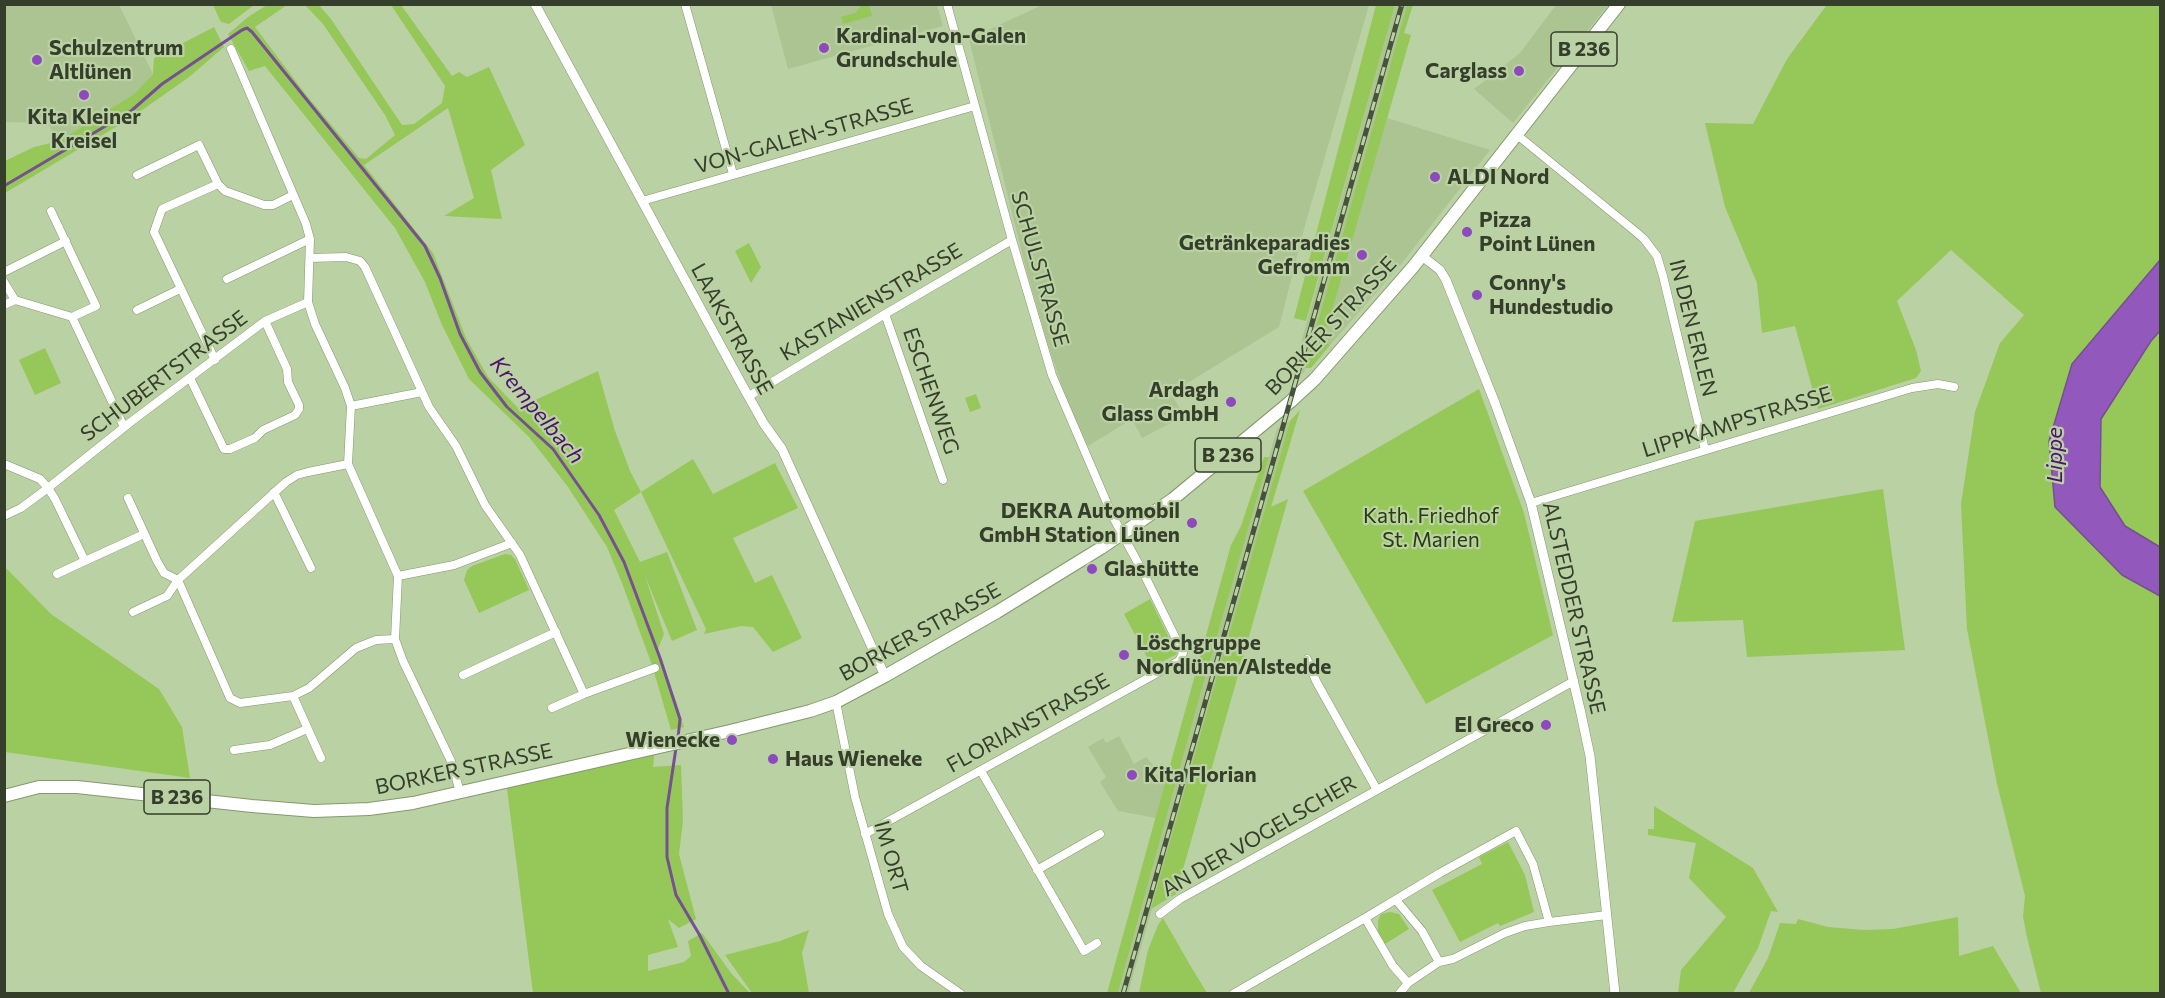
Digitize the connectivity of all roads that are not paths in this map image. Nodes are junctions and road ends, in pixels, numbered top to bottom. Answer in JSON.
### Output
{"nodes":[{"id":1,"x":535,"y":4,"type":"edge"},
{"id":2,"x":685,"y":4,"type":"edge"},
{"id":3,"x":947,"y":4,"type":"edge"},
{"id":4,"x":1619,"y":4,"type":"edge"},
{"id":5,"x":231,"y":49,"type":"dead end"},
{"id":6,"x":975,"y":106,"type":"junction"},
{"id":7,"x":1516,"y":134,"type":"junction"},
{"id":8,"x":733,"y":174,"type":"junction"},
{"id":9,"x":137,"y":175,"type":"dead end"},
{"id":10,"x":218,"y":184,"type":"junction"},
{"id":11,"x":293,"y":195,"type":"junction"},
{"id":12,"x":642,"y":201,"type":"junction"},
{"id":13,"x":51,"y":211,"type":"dead end"},
{"id":14,"x":310,"y":239,"type":"junction"},
{"id":15,"x":1012,"y":240,"type":"junction"},
{"id":16,"x":66,"y":241,"type":"junction"},
{"id":17,"x":1422,"y":256,"type":"junction"},
{"id":18,"x":310,"y":258,"type":"junction"},
{"id":19,"x":4,"y":272,"type":"edge"},
{"id":20,"x":227,"y":279,"type":"dead end"},
{"id":21,"x":4,"y":282,"type":"edge"},
{"id":22,"x":180,"y":289,"type":"junction"},
{"id":23,"x":15,"y":300,"type":"junction"},
{"id":24,"x":308,"y":302,"type":"junction"},
{"id":25,"x":4,"y":305,"type":"edge"},
{"id":26,"x":137,"y":310,"type":"dead end"},
{"id":27,"x":885,"y":314,"type":"junction"},
{"id":28,"x":72,"y":317,"type":"junction"},
{"id":29,"x":265,"y":321,"type":"junction"},
{"id":30,"x":214,"y":360,"type":"junction"},
{"id":31,"x":190,"y":378,"type":"junction"},
{"id":32,"x":1954,"y":387,"type":"dead end"},
{"id":33,"x":422,"y":392,"type":"junction"},
{"id":34,"x":749,"y":396,"type":"junction"},
{"id":35,"x":351,"y":406,"type":"junction"},
{"id":36,"x":124,"y":427,"type":"junction"},
{"id":37,"x":1704,"y":450,"type":"junction"},
{"id":38,"x":4,"y":464,"type":"edge"},
{"id":39,"x":348,"y":464,"type":"junction"},
{"id":40,"x":943,"y":480,"type":"dead end"},
{"id":41,"x":48,"y":488,"type":"junction"},
{"id":42,"x":274,"y":492,"type":"junction"},
{"id":43,"x":128,"y":498,"type":"dead end"},
{"id":44,"x":1531,"y":503,"type":"junction"},
{"id":45,"x":4,"y":516,"type":"edge"},
{"id":46,"x":144,"y":534,"type":"junction"},
{"id":47,"x":1122,"y":534,"type":"junction"},
{"id":48,"x":512,"y":543,"type":"junction"},
{"id":49,"x":85,"y":561,"type":"junction"},
{"id":50,"x":311,"y":568,"type":"dead end"},
{"id":51,"x":57,"y":574,"type":"dead end"},
{"id":52,"x":398,"y":576,"type":"junction"},
{"id":53,"x":178,"y":580,"type":"junction"},
{"id":54,"x":133,"y":612,"type":"dead end"},
{"id":55,"x":556,"y":632,"type":"junction"},
{"id":56,"x":395,"y":639,"type":"junction"},
{"id":57,"x":1307,"y":659,"type":"dead end"},
{"id":58,"x":655,"y":668,"type":"dead end"},
{"id":59,"x":463,"y":675,"type":"dead end"},
{"id":60,"x":885,"y":676,"type":"junction"},
{"id":61,"x":1574,"y":681,"type":"junction"},
{"id":62,"x":584,"y":694,"type":"junction"},
{"id":63,"x":293,"y":696,"type":"junction"},
{"id":64,"x":836,"y":702,"type":"junction"},
{"id":65,"x":552,"y":708,"type":"dead end"},
{"id":66,"x":307,"y":729,"type":"junction"},
{"id":67,"x":234,"y":750,"type":"dead end"},
{"id":68,"x":321,"y":758,"type":"dead end"},
{"id":69,"x":981,"y":771,"type":"junction"},
{"id":70,"x":1377,"y":790,"type":"junction"},
{"id":71,"x":460,"y":792,"type":"junction"},
{"id":72,"x":4,"y":796,"type":"edge"},
{"id":73,"x":865,"y":834,"type":"junction"},
{"id":74,"x":1100,"y":834,"type":"dead end"},
{"id":75,"x":1037,"y":870,"type":"junction"},
{"id":76,"x":1396,"y":900,"type":"junction"},
{"id":77,"x":1160,"y":914,"type":"dead end"},
{"id":78,"x":1607,"y":915,"type":"junction"},
{"id":79,"x":1365,"y":918,"type":"junction"},
{"id":80,"x":1549,"y":922,"type":"junction"},
{"id":81,"x":1098,"y":944,"type":"dead end"},
{"id":82,"x":1439,"y":962,"type":"junction"},
{"id":83,"x":1408,"y":983,"type":"junction"},
{"id":84,"x":961,"y":993,"type":"edge"},
{"id":85,"x":1233,"y":993,"type":"edge"},
{"id":86,"x":1400,"y":993,"type":"edge"},
{"id":87,"x":1615,"y":993,"type":"edge"}],
"edges":[{"from":1,"to":12,"type":"street","name":"LAAKSTRASSE"},
{"from":2,"to":8,"type":"street"},
{"from":3,"to":6,"type":"street","name":"SCHULSTRASSE"},
{"from":4,"to":7,"type":"main road","name":"BORKER STRASSE","number":"B 236"},
{"from":5,"to":11,"type":"street"},
{"from":6,"to":8,"type":"street","name":"VON-GALEN-STRASSE"},
{"from":6,"to":15,"type":"street","name":"SCHULSTRASSE"},
{"from":7,"to":17,"type":"main road","name":"BORKER STRASSE","number":"B 236"},
{"from":7,"to":37,"type":"street","name":"IN DEN ERLEN"},
{"from":8,"to":12,"type":"street","name":"VON-GALEN-STRASSE"},
{"from":9,"to":10,"type":"street"},
{"from":10,"to":11,"type":"street"},
{"from":10,"to":22,"type":"street"},
{"from":11,"to":14,"type":"street"},
{"from":12,"to":34,"type":"street","name":"LAAKSTRASSE"},
{"from":13,"to":16,"type":"street"},
{"from":14,"to":18,"type":"street"},
{"from":14,"to":20,"type":"street"},
{"from":15,"to":27,"type":"street","name":"KASTANIENSTRASSE"},
{"from":15,"to":47,"type":"street","name":"SCHULSTRASSE"},
{"from":16,"to":19,"type":"street"},
{"from":16,"to":28,"type":"street"},
{"from":17,"to":44,"type":"street","name":"ALSTEDDER STRASSE"},
{"from":17,"to":47,"type":"main road","name":"BORKER STRASSE","number":"B 236"},
{"from":18,"to":24,"type":"street"},
{"from":18,"to":33,"type":"street"},
{"from":21,"to":23,"type":"street"},
{"from":22,"to":26,"type":"street"},
{"from":22,"to":30,"type":"street"},
{"from":23,"to":25,"type":"street"},
{"from":23,"to":28,"type":"street"},
{"from":24,"to":29,"type":"street","name":"SCHUBERTSTRASSE"},
{"from":24,"to":35,"type":"street"},
{"from":27,"to":34,"type":"street","name":"KASTANIENSTRASSE"},
{"from":27,"to":40,"type":"street","name":"ESCHENWEG"},
{"from":28,"to":36,"type":"street"},
{"from":29,"to":30,"type":"street","name":"SCHUBERTSTRASSE"},
{"from":29,"to":31,"type":"street"},
{"from":30,"to":31,"type":"street","name":"SCHUBERTSTRASSE"},
{"from":31,"to":36,"type":"street","name":"SCHUBERTSTRASSE"},
{"from":32,"to":37,"type":"street","name":"LIPPKAMPSTRASSE"},
{"from":33,"to":35,"type":"street"},
{"from":33,"to":48,"type":"street"},
{"from":34,"to":60,"type":"street","name":"LAAKSTRASSE"},
{"from":35,"to":39,"type":"street"},
{"from":36,"to":41,"type":"street","name":"SCHUBERTSTRASSE"},
{"from":37,"to":44,"type":"street","name":"LIPPKAMPSTRASSE"},
{"from":38,"to":41,"type":"street"},
{"from":39,"to":42,"type":"street"},
{"from":39,"to":52,"type":"street"},
{"from":41,"to":45,"type":"street","name":"SCHUBERTSTRASSE"},
{"from":41,"to":49,"type":"street"},
{"from":42,"to":50,"type":"street"},
{"from":42,"to":53,"type":"street"},
{"from":43,"to":46,"type":"street"},
{"from":44,"to":61,"type":"street","name":"ALSTEDDER STRASSE"},
{"from":46,"to":49,"type":"street"},
{"from":46,"to":53,"type":"street"},
{"from":47,"to":60,"type":"main road","name":"BORKER STRASSE","number":"B 236"},
{"from":47,"to":69,"type":"street","name":"FLORIANSTRASSE"},
{"from":48,"to":52,"type":"street"},
{"from":48,"to":55,"type":"street"},
{"from":49,"to":51,"type":"street"},
{"from":52,"to":56,"type":"street"},
{"from":53,"to":54,"type":"street"},
{"from":53,"to":63,"type":"street"},
{"from":55,"to":59,"type":"street"},
{"from":55,"to":62,"type":"street"},
{"from":56,"to":63,"type":"street"},
{"from":56,"to":71,"type":"street"},
{"from":57,"to":70,"type":"street","name":"AN DER VOGELSCHER"},
{"from":58,"to":62,"type":"street"},
{"from":60,"to":64,"type":"main road","name":"BORKER STRASSE","number":"B 236"},
{"from":61,"to":70,"type":"street","name":"AN DER VOGELSCHER"},
{"from":61,"to":78,"type":"street","name":"ALSTEDDER STRASSE"},
{"from":62,"to":65,"type":"street"},
{"from":63,"to":66,"type":"street"},
{"from":64,"to":71,"type":"main road","name":"BORKER STRASSE","number":"B 236"},
{"from":64,"to":73,"type":"street","name":"IM ORT"},
{"from":66,"to":67,"type":"street"},
{"from":66,"to":68,"type":"street"},
{"from":69,"to":73,"type":"street","name":"FLORIANSTRASSE"},
{"from":69,"to":75,"type":"street"},
{"from":70,"to":77,"type":"street","name":"AN DER VOGELSCHER"},
{"from":71,"to":72,"type":"main road","name":"BORKER STRASSE","number":"B 236"},
{"from":73,"to":84,"type":"street","name":"IM ORT"},
{"from":74,"to":75,"type":"street"},
{"from":75,"to":81,"type":"street"},
{"from":76,"to":79,"type":"street"},
{"from":76,"to":80,"type":"street"},
{"from":76,"to":82,"type":"street"},
{"from":78,"to":80,"type":"street"},
{"from":78,"to":87,"type":"street","name":"ALSTEDDER STRASSE"},
{"from":79,"to":83,"type":"street"},
{"from":79,"to":85,"type":"street"},
{"from":80,"to":82,"type":"street"},
{"from":82,"to":83,"type":"street"},
{"from":83,"to":86,"type":"street"}]}
